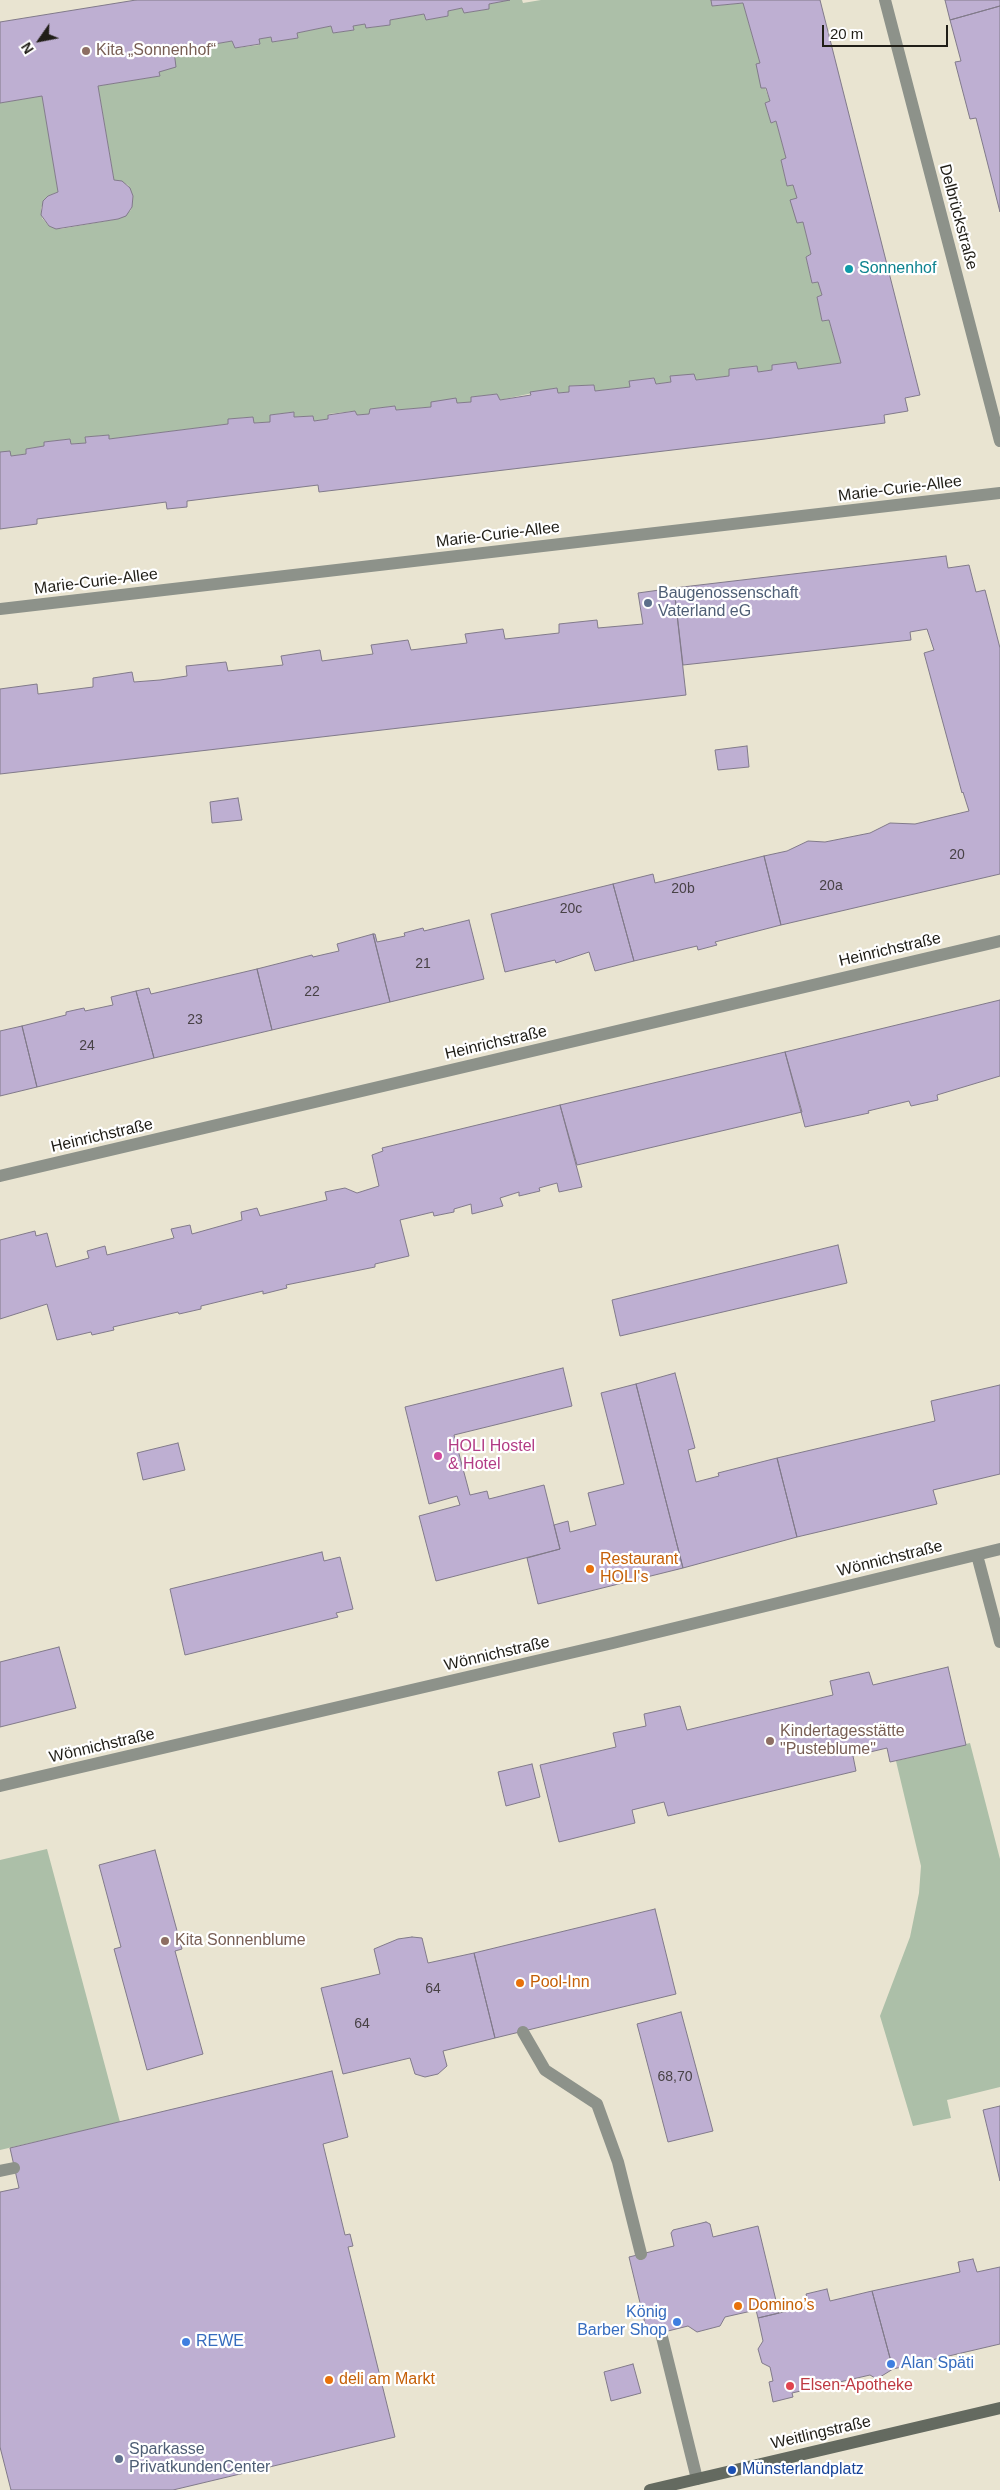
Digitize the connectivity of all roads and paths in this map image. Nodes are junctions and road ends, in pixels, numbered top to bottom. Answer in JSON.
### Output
{"nodes":[{"id":1,"x":885,"y":0,"type":"edge"},
{"id":2,"x":1000,"y":442,"type":"edge"},
{"id":3,"x":1000,"y":493,"type":"edge"},
{"id":4,"x":0,"y":609,"type":"edge"},
{"id":5,"x":1000,"y":941,"type":"edge"},
{"id":6,"x":0,"y":1176,"type":"edge"},
{"id":7,"x":1000,"y":1550,"type":"edge"},
{"id":8,"x":977,"y":1555,"type":"junction"},
{"id":9,"x":1000,"y":1642,"type":"edge"},
{"id":10,"x":0,"y":1786,"type":"edge"},
{"id":11,"x":522,"y":2032,"type":"dead end"},
{"id":12,"x":14,"y":2168,"type":"dead end"},
{"id":13,"x":0,"y":2171,"type":"edge"},
{"id":14,"x":641,"y":2254,"type":"dead end"},
{"id":15,"x":661,"y":2333,"type":"dead end"},
{"id":16,"x":1000,"y":2408,"type":"edge"},
{"id":17,"x":697,"y":2479,"type":"junction"},
{"id":18,"x":650,"y":2490,"type":"edge"}],
"edges":[{"from":1,"to":2,"type":"street","name":"Delbrückstraße"},
{"from":3,"to":4,"type":"street","name":"Marie-Curie-Allee"},
{"from":5,"to":6,"type":"street","name":"Heinrichstraße"},
{"from":7,"to":8,"type":"street","name":"Wönnichstraße"},
{"from":8,"to":9,"type":"street"},
{"from":8,"to":10,"type":"street","name":"Wönnichstraße"},
{"from":11,"to":14,"type":"street"},
{"from":12,"to":13,"type":"street"},
{"from":15,"to":17,"type":"street"},
{"from":16,"to":17,"type":"street","name":"Weitlingstraße"},
{"from":17,"to":18,"type":"street","name":"Weitlingstraße"}]}
